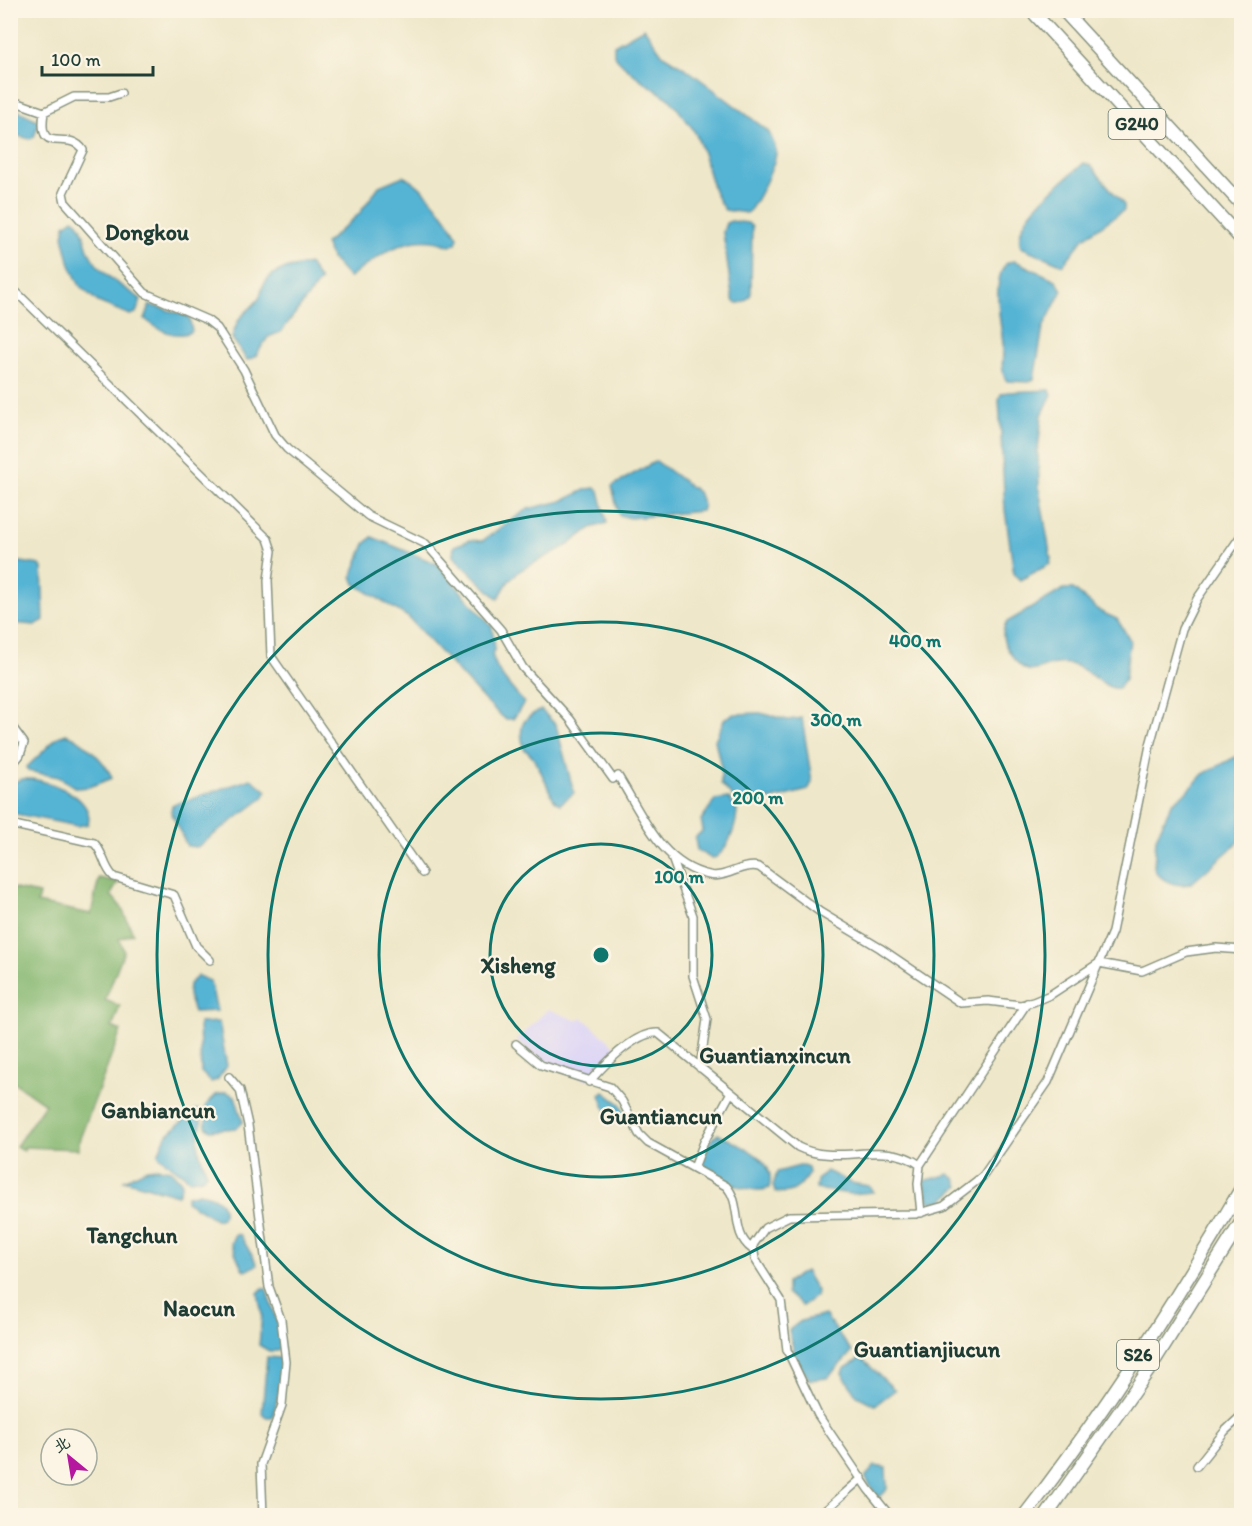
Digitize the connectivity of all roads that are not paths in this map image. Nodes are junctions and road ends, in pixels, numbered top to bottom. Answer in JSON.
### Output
{"nodes":[{"id":1,"x":1031,"y":10,"type":"edge"},
{"id":2,"x":1063,"y":10,"type":"edge"},
{"id":3,"x":121,"y":93,"type":"dead end"},
{"id":4,"x":10,"y":100,"type":"edge"},
{"id":5,"x":44,"y":112,"type":"junction"},
{"id":6,"x":1242,"y":205,"type":"edge"},
{"id":7,"x":1242,"y":240,"type":"edge"},
{"id":8,"x":10,"y":285,"type":"edge"},
{"id":9,"x":1242,"y":534,"type":"edge"},
{"id":10,"x":10,"y":724,"type":"edge"},
{"id":11,"x":10,"y":766,"type":"edge"},
{"id":12,"x":10,"y":824,"type":"edge"},
{"id":13,"x":672,"y":858,"type":"junction"},
{"id":14,"x":422,"y":873,"type":"dead end"},
{"id":15,"x":1242,"y":950,"type":"edge"},
{"id":16,"x":210,"y":960,"type":"dead end"},
{"id":17,"x":1099,"y":963,"type":"junction"},
{"id":18,"x":1027,"y":1003,"type":"junction"},
{"id":19,"x":516,"y":1044,"type":"dead end"},
{"id":20,"x":700,"y":1068,"type":"junction"},
{"id":21,"x":230,"y":1077,"type":"dead end"},
{"id":22,"x":590,"y":1082,"type":"junction"},
{"id":23,"x":729,"y":1094,"type":"junction"},
{"id":24,"x":920,"y":1165,"type":"junction"},
{"id":25,"x":694,"y":1168,"type":"junction"},
{"id":26,"x":1242,"y":1187,"type":"edge"},
{"id":27,"x":921,"y":1213,"type":"junction"},
{"id":28,"x":1242,"y":1221,"type":"edge"},
{"id":29,"x":752,"y":1249,"type":"junction"},
{"id":30,"x":1242,"y":1415,"type":"edge"},
{"id":31,"x":1197,"y":1466,"type":"dead end"},
{"id":32,"x":862,"y":1478,"type":"junction"},
{"id":33,"x":263,"y":1515,"type":"edge"},
{"id":34,"x":819,"y":1515,"type":"edge"},
{"id":35,"x":890,"y":1515,"type":"edge"},
{"id":36,"x":1024,"y":1515,"type":"edge"},
{"id":37,"x":1046,"y":1515,"type":"edge"}],
"edges":[{"from":1,"to":7,"type":"highway","number":"G240"},
{"from":2,"to":6,"type":"highway","number":"G240"},
{"from":3,"to":5,"type":"street"},
{"from":4,"to":5,"type":"street"},
{"from":5,"to":13,"type":"street"},
{"from":8,"to":14,"type":"street"},
{"from":9,"to":17,"type":"street"},
{"from":10,"to":11,"type":"street"},
{"from":12,"to":16,"type":"street"},
{"from":13,"to":18,"type":"street"},
{"from":13,"to":20,"type":"street"},
{"from":15,"to":17,"type":"street"},
{"from":17,"to":18,"type":"street"},
{"from":17,"to":27,"type":"street"},
{"from":18,"to":24,"type":"street"},
{"from":19,"to":22,"type":"street"},
{"from":20,"to":22,"type":"street"},
{"from":20,"to":23,"type":"street"},
{"from":21,"to":33,"type":"street"},
{"from":22,"to":25,"type":"street"},
{"from":23,"to":24,"type":"street"},
{"from":23,"to":25,"type":"street"},
{"from":24,"to":27,"type":"street"},
{"from":25,"to":29,"type":"street"},
{"from":26,"to":36,"type":"highway","number":"S26"},
{"from":27,"to":29,"type":"street"},
{"from":28,"to":37,"type":"highway","number":"S26"},
{"from":29,"to":32,"type":"street"},
{"from":30,"to":31,"type":"street"},
{"from":32,"to":34,"type":"street"},
{"from":32,"to":35,"type":"street"}]}
